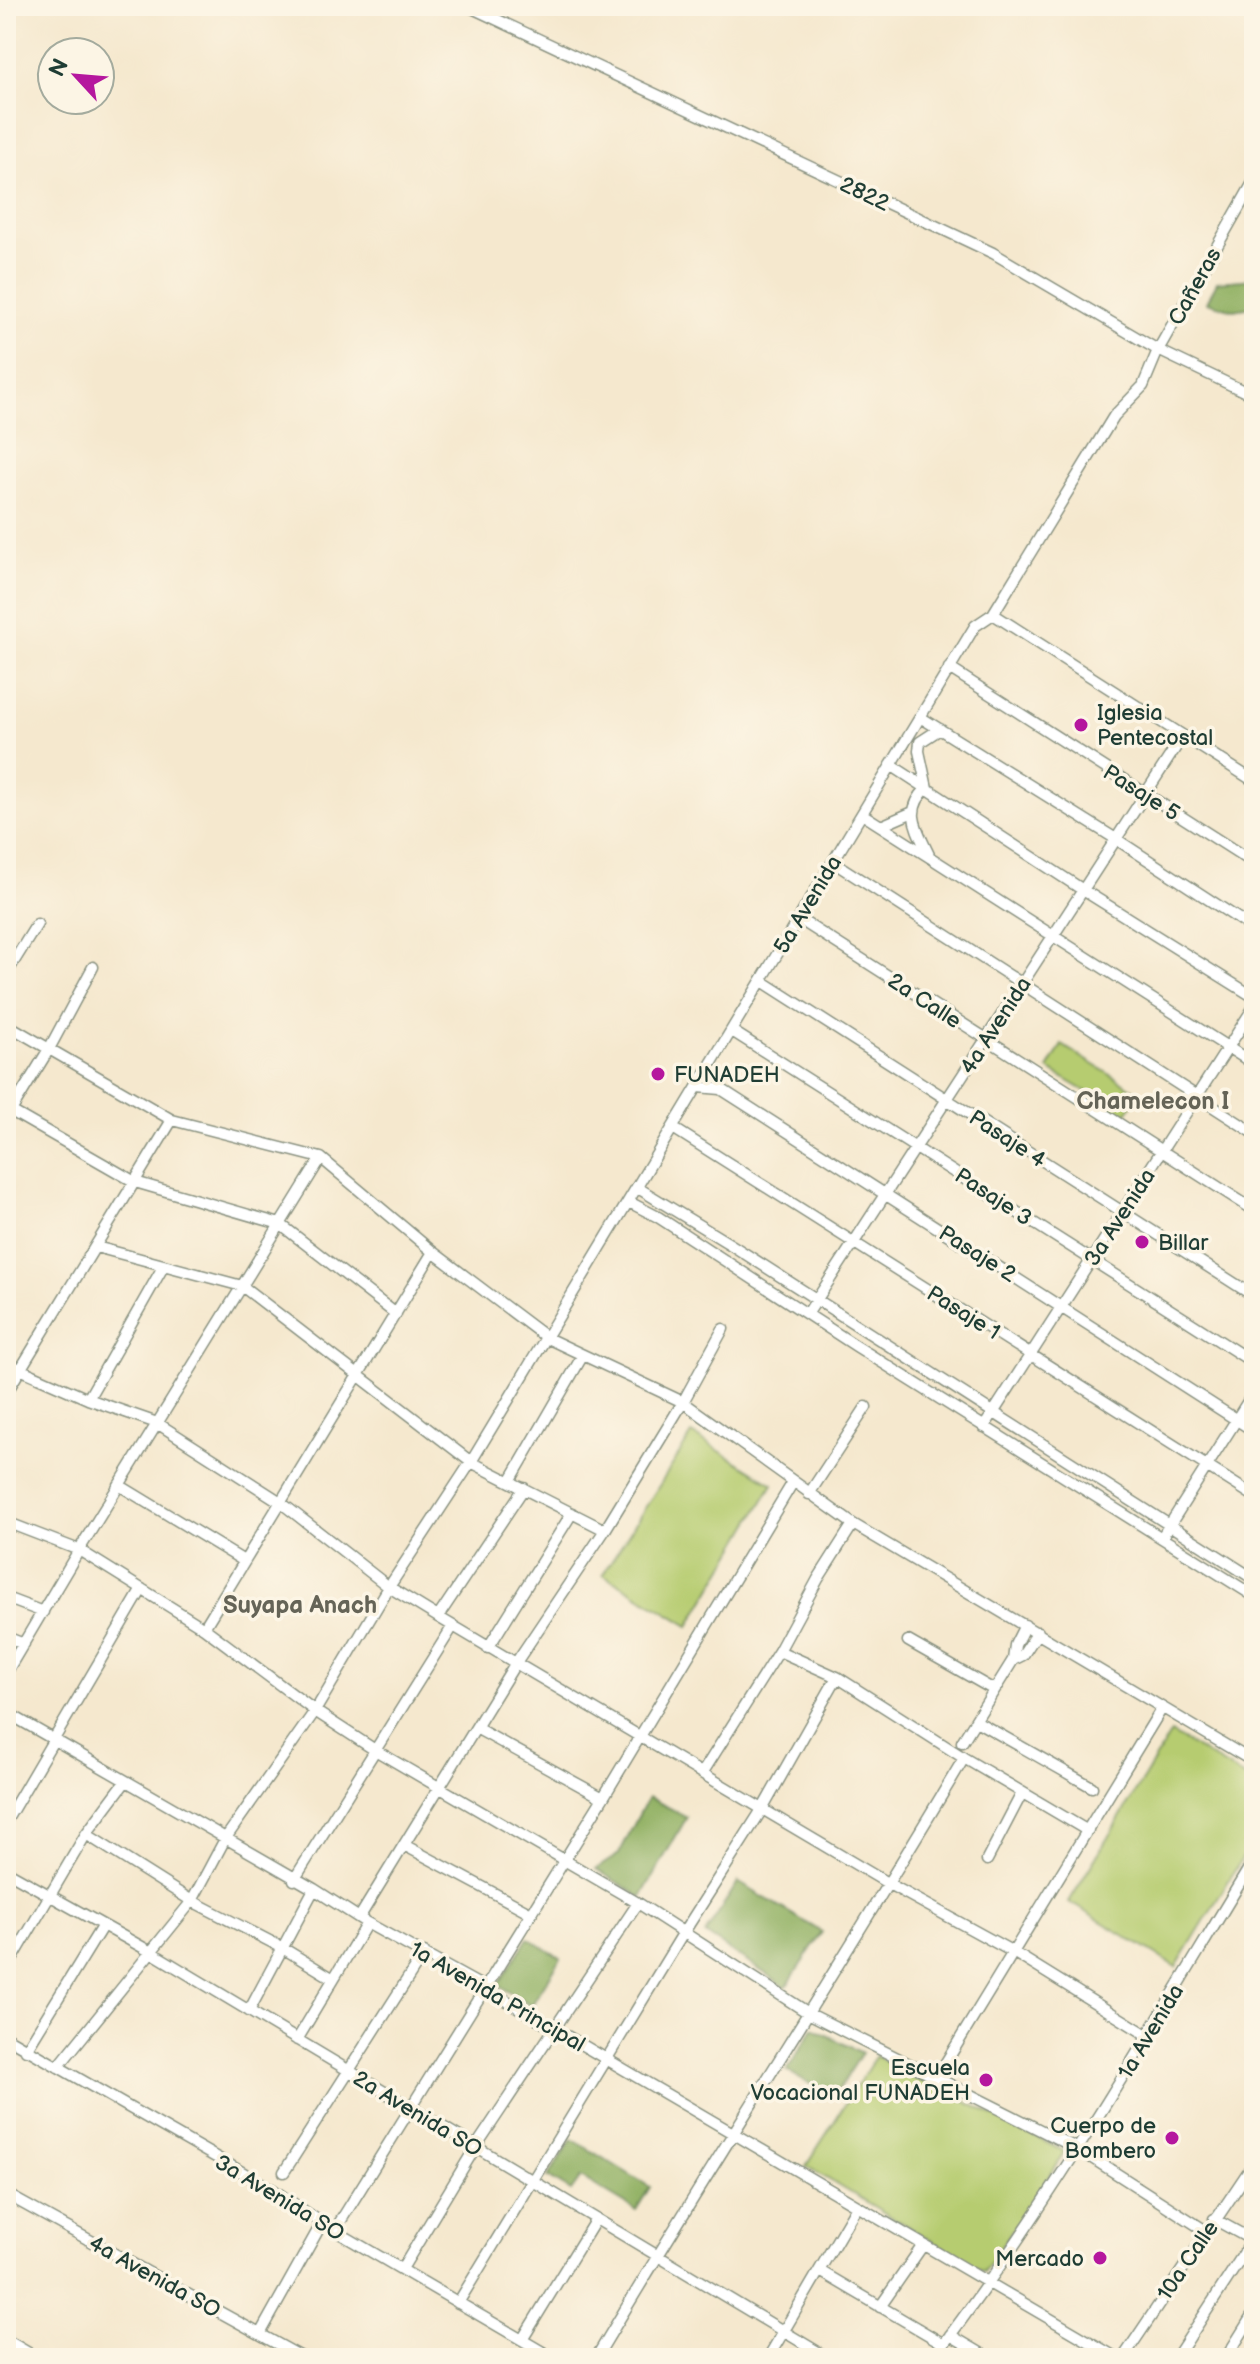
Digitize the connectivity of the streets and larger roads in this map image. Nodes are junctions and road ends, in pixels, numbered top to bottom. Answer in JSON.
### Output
{"nodes":[{"id":1,"x":468,"y":6,"type":"edge"},
{"id":2,"x":1254,"y":181,"type":"edge"},
{"id":3,"x":1158,"y":350,"type":"junction"},
{"id":4,"x":1254,"y":396,"type":"edge"},
{"id":5,"x":993,"y":614,"type":"junction"},
{"id":6,"x":949,"y":668,"type":"junction"},
{"id":7,"x":920,"y":717,"type":"junction"},
{"id":8,"x":940,"y":729,"type":"junction"},
{"id":9,"x":1183,"y":736,"type":"junction"},
{"id":10,"x":891,"y":765,"type":"junction"},
{"id":11,"x":1254,"y":781,"type":"edge"},
{"id":12,"x":927,"y":788,"type":"junction"},
{"id":13,"x":1145,"y":794,"type":"junction"},
{"id":14,"x":913,"y":812,"type":"junction"},
{"id":15,"x":862,"y":814,"type":"junction"},
{"id":16,"x":881,"y":826,"type":"junction"},
{"id":17,"x":1116,"y":839,"type":"junction"},
{"id":18,"x":929,"y":857,"type":"junction"},
{"id":19,"x":833,"y":862,"type":"junction"},
{"id":20,"x":1254,"y":863,"type":"edge"},
{"id":21,"x":1083,"y":890,"type":"junction"},
{"id":22,"x":799,"y":919,"type":"junction"},
{"id":23,"x":37,"y":924,"type":"dead end"},
{"id":24,"x":1254,"y":929,"type":"edge"},
{"id":25,"x":1052,"y":937,"type":"junction"},
{"id":26,"x":93,"y":967,"type":"dead end"},
{"id":27,"x":6,"y":974,"type":"edge"},
{"id":28,"x":762,"y":981,"type":"junction"},
{"id":29,"x":1021,"y":984,"type":"junction"},
{"id":30,"x":1254,"y":997,"type":"edge"},
{"id":31,"x":1254,"y":1007,"type":"edge"},
{"id":32,"x":6,"y":1024,"type":"edge"},
{"id":33,"x":732,"y":1031,"type":"junction"},
{"id":34,"x":985,"y":1039,"type":"junction"},
{"id":35,"x":1228,"y":1048,"type":"junction"},
{"id":36,"x":49,"y":1049,"type":"junction"},
{"id":37,"x":1254,"y":1064,"type":"edge"},
{"id":38,"x":698,"y":1087,"type":"junction"},
{"id":39,"x":1197,"y":1096,"type":"junction"},
{"id":40,"x":947,"y":1098,"type":"junction"},
{"id":41,"x":9,"y":1115,"type":"edge"},
{"id":42,"x":172,"y":1120,"type":"junction"},
{"id":43,"x":673,"y":1128,"type":"junction"},
{"id":44,"x":1254,"y":1133,"type":"edge"},
{"id":45,"x":916,"y":1146,"type":"junction"},
{"id":46,"x":1162,"y":1151,"type":"junction"},
{"id":47,"x":321,"y":1158,"type":"junction"},
{"id":48,"x":135,"y":1182,"type":"junction"},
{"id":49,"x":638,"y":1188,"type":"junction"},
{"id":50,"x":885,"y":1194,"type":"junction"},
{"id":51,"x":629,"y":1202,"type":"junction"},
{"id":52,"x":1254,"y":1210,"type":"edge"},
{"id":53,"x":1122,"y":1213,"type":"junction"},
{"id":54,"x":280,"y":1224,"type":"junction"},
{"id":55,"x":853,"y":1242,"type":"junction"},
{"id":56,"x":96,"y":1247,"type":"junction"},
{"id":57,"x":433,"y":1252,"type":"junction"},
{"id":58,"x":1092,"y":1259,"type":"junction"},
{"id":59,"x":163,"y":1267,"type":"junction"},
{"id":60,"x":242,"y":1286,"type":"junction"},
{"id":61,"x":1254,"y":1296,"type":"edge"},
{"id":62,"x":816,"y":1300,"type":"junction"},
{"id":63,"x":1062,"y":1306,"type":"junction"},
{"id":64,"x":808,"y":1313,"type":"junction"},
{"id":65,"x":396,"y":1314,"type":"junction"},
{"id":66,"x":723,"y":1329,"type":"dead end"},
{"id":67,"x":547,"y":1338,"type":"junction"},
{"id":68,"x":1031,"y":1354,"type":"junction"},
{"id":69,"x":583,"y":1355,"type":"junction"},
{"id":70,"x":6,"y":1363,"type":"edge"},
{"id":71,"x":1254,"y":1363,"type":"edge"},
{"id":72,"x":20,"y":1371,"type":"junction"},
{"id":73,"x":358,"y":1377,"type":"junction"},
{"id":74,"x":1254,"y":1392,"type":"edge"},
{"id":75,"x":6,"y":1393,"type":"edge"},
{"id":76,"x":88,"y":1399,"type":"junction"},
{"id":77,"x":683,"y":1402,"type":"junction"},
{"id":78,"x":866,"y":1407,"type":"dead end"},
{"id":79,"x":993,"y":1414,"type":"junction"},
{"id":80,"x":1237,"y":1420,"type":"junction"},
{"id":81,"x":157,"y":1423,"type":"junction"},
{"id":82,"x":984,"y":1427,"type":"junction"},
{"id":83,"x":1254,"y":1431,"type":"edge"},
{"id":84,"x":471,"y":1462,"type":"junction"},
{"id":85,"x":1207,"y":1466,"type":"junction"},
{"id":86,"x":510,"y":1481,"type":"junction"},
{"id":87,"x":793,"y":1482,"type":"junction"},
{"id":88,"x":119,"y":1485,"type":"junction"},
{"id":89,"x":524,"y":1488,"type":"junction"},
{"id":90,"x":809,"y":1494,"type":"junction"},
{"id":91,"x":1254,"y":1496,"type":"edge"},
{"id":92,"x":279,"y":1501,"type":"junction"},
{"id":93,"x":572,"y":1513,"type":"junction"},
{"id":94,"x":6,"y":1522,"type":"edge"},
{"id":95,"x":853,"y":1524,"type":"junction"},
{"id":96,"x":1170,"y":1524,"type":"junction"},
{"id":97,"x":605,"y":1530,"type":"junction"},
{"id":98,"x":1162,"y":1537,"type":"junction"},
{"id":99,"x":79,"y":1550,"type":"junction"},
{"id":100,"x":244,"y":1561,"type":"junction"},
{"id":101,"x":1254,"y":1579,"type":"edge"},
{"id":102,"x":389,"y":1587,"type":"junction"},
{"id":103,"x":142,"y":1589,"type":"junction"},
{"id":104,"x":1254,"y":1596,"type":"edge"},
{"id":105,"x":6,"y":1598,"type":"edge"},
{"id":106,"x":43,"y":1612,"type":"junction"},
{"id":107,"x":438,"y":1617,"type":"junction"},
{"id":108,"x":1025,"y":1625,"type":"junction"},
{"id":109,"x":453,"y":1626,"type":"junction"},
{"id":110,"x":204,"y":1628,"type":"junction"},
{"id":111,"x":1038,"y":1632,"type":"junction"},
{"id":112,"x":6,"y":1637,"type":"edge"},
{"id":113,"x":908,"y":1641,"type":"dead end"},
{"id":114,"x":24,"y":1644,"type":"junction"},
{"id":115,"x":488,"y":1648,"type":"junction"},
{"id":116,"x":779,"y":1651,"type":"junction"},
{"id":117,"x":1013,"y":1660,"type":"junction"},
{"id":118,"x":515,"y":1664,"type":"junction"},
{"id":119,"x":6,"y":1673,"type":"edge"},
{"id":120,"x":837,"y":1677,"type":"junction"},
{"id":121,"x":994,"y":1690,"type":"junction"},
{"id":122,"x":1162,"y":1708,"type":"junction"},
{"id":123,"x":315,"y":1711,"type":"junction"},
{"id":124,"x":6,"y":1712,"type":"edge"},
{"id":125,"x":976,"y":1721,"type":"junction"},
{"id":126,"x":476,"y":1728,"type":"junction"},
{"id":127,"x":639,"y":1735,"type":"junction"},
{"id":128,"x":54,"y":1740,"type":"junction"},
{"id":129,"x":962,"y":1742,"type":"dead end"},
{"id":130,"x":375,"y":1750,"type":"junction"},
{"id":131,"x":964,"y":1758,"type":"junction"},
{"id":132,"x":1254,"y":1762,"type":"edge"},
{"id":133,"x":703,"y":1772,"type":"junction"},
{"id":134,"x":125,"y":1782,"type":"junction"},
{"id":135,"x":1092,"y":1787,"type":"dead end"},
{"id":136,"x":438,"y":1789,"type":"junction"},
{"id":137,"x":1022,"y":1793,"type":"junction"},
{"id":138,"x":603,"y":1798,"type":"junction"},
{"id":139,"x":763,"y":1808,"type":"junction"},
{"id":140,"x":6,"y":1821,"type":"edge"},
{"id":141,"x":1088,"y":1831,"type":"junction"},
{"id":142,"x":86,"y":1834,"type":"junction"},
{"id":143,"x":225,"y":1839,"type":"junction"},
{"id":144,"x":404,"y":1845,"type":"junction"},
{"id":145,"x":565,"y":1859,"type":"junction"},
{"id":146,"x":987,"y":1860,"type":"dead end"},
{"id":147,"x":1254,"y":1860,"type":"edge"},
{"id":148,"x":6,"y":1871,"type":"edge"},
{"id":149,"x":294,"y":1880,"type":"junction"},
{"id":150,"x":889,"y":1884,"type":"junction"},
{"id":151,"x":314,"y":1889,"type":"junction"},
{"id":152,"x":51,"y":1895,"type":"junction"},
{"id":153,"x":192,"y":1901,"type":"junction"},
{"id":154,"x":638,"y":1903,"type":"junction"},
{"id":155,"x":531,"y":1913,"type":"junction"},
{"id":156,"x":363,"y":1920,"type":"junction"},
{"id":157,"x":103,"y":1925,"type":"junction"},
{"id":158,"x":684,"y":1932,"type":"junction"},
{"id":159,"x":281,"y":1947,"type":"junction"},
{"id":160,"x":151,"y":1952,"type":"junction"},
{"id":161,"x":1013,"y":1952,"type":"junction"},
{"id":162,"x":424,"y":1953,"type":"junction"},
{"id":163,"x":6,"y":1970,"type":"edge"},
{"id":164,"x":332,"y":1978,"type":"junction"},
{"id":165,"x":485,"y":1988,"type":"junction"},
{"id":166,"x":249,"y":2011,"type":"junction"},
{"id":167,"x":810,"y":2014,"type":"junction"},
{"id":168,"x":555,"y":2029,"type":"junction"},
{"id":169,"x":1147,"y":2035,"type":"junction"},
{"id":170,"x":6,"y":2037,"type":"edge"},
{"id":171,"x":297,"y":2040,"type":"junction"},
{"id":172,"x":26,"y":2050,"type":"junction"},
{"id":173,"x":608,"y":2059,"type":"junction"},
{"id":174,"x":58,"y":2067,"type":"junction"},
{"id":175,"x":349,"y":2071,"type":"junction"},
{"id":176,"x":937,"y":2077,"type":"junction"},
{"id":177,"x":411,"y":2109,"type":"junction"},
{"id":178,"x":733,"y":2134,"type":"junction"},
{"id":179,"x":475,"y":2148,"type":"junction"},
{"id":180,"x":1078,"y":2149,"type":"junction"},
{"id":181,"x":1254,"y":2163,"type":"edge"},
{"id":182,"x":284,"y":2172,"type":"dead end"},
{"id":183,"x":533,"y":2183,"type":"junction"},
{"id":184,"x":6,"y":2194,"type":"edge"},
{"id":185,"x":857,"y":2206,"type":"junction"},
{"id":186,"x":596,"y":2219,"type":"junction"},
{"id":187,"x":1214,"y":2219,"type":"junction"},
{"id":188,"x":322,"y":2223,"type":"junction"},
{"id":189,"x":335,"y":2230,"type":"junction"},
{"id":190,"x":1206,"y":2231,"type":"junction"},
{"id":191,"x":1253,"y":2240,"type":"edge"},
{"id":192,"x":923,"y":2245,"type":"junction"},
{"id":193,"x":658,"y":2254,"type":"junction"},
{"id":194,"x":402,"y":2269,"type":"junction"},
{"id":195,"x":820,"y":2271,"type":"junction"},
{"id":196,"x":987,"y":2284,"type":"junction"},
{"id":197,"x":458,"y":2303,"type":"junction"},
{"id":198,"x":880,"y":2307,"type":"junction"},
{"id":199,"x":1254,"y":2313,"type":"edge"},
{"id":200,"x":784,"y":2331,"type":"junction"},
{"id":201,"x":260,"y":2334,"type":"junction"},
{"id":202,"x":947,"y":2339,"type":"junction"},
{"id":203,"x":522,"y":2340,"type":"junction"},
{"id":204,"x":6,"y":2341,"type":"edge"},
{"id":205,"x":1098,"y":2347,"type":"junction"},
{"id":206,"x":35,"y":2358,"type":"edge"},
{"id":207,"x":303,"y":2358,"type":"edge"},
{"id":208,"x":553,"y":2358,"type":"edge"},
{"id":209,"x":596,"y":2358,"type":"edge"},
{"id":210,"x":768,"y":2358,"type":"edge"},
{"id":211,"x":828,"y":2358,"type":"edge"},
{"id":212,"x":933,"y":2358,"type":"edge"},
{"id":213,"x":989,"y":2358,"type":"edge"},
{"id":214,"x":1092,"y":2358,"type":"edge"},
{"id":215,"x":1120,"y":2358,"type":"edge"},
{"id":216,"x":1176,"y":2358,"type":"edge"},
{"id":217,"x":1226,"y":2358,"type":"edge"}],
"edges":[{"from":1,"to":3,"type":"street","name":"2822"},
{"from":2,"to":3,"type":"street","name":"Cañeras"},
{"from":3,"to":4,"type":"street","name":"2822"},
{"from":3,"to":5,"type":"street","name":"Cañeras"},
{"from":5,"to":6,"type":"street","name":"5a Avenida"},
{"from":5,"to":9,"type":"street"},
{"from":6,"to":7,"type":"street","name":"5a Avenida"},
{"from":6,"to":13,"type":"street","name":"Pasaje 5"},
{"from":7,"to":8,"type":"street"},
{"from":7,"to":10,"type":"street","name":"5a Avenida"},
{"from":8,"to":12,"type":"street"},
{"from":8,"to":17,"type":"street"},
{"from":9,"to":11,"type":"street"},
{"from":9,"to":13,"type":"street","name":"4a Avenida"},
{"from":10,"to":12,"type":"street"},
{"from":10,"to":15,"type":"street","name":"5a Avenida"},
{"from":12,"to":14,"type":"street"},
{"from":12,"to":21,"type":"street"},
{"from":13,"to":17,"type":"street","name":"4a Avenida"},
{"from":13,"to":20,"type":"street","name":"Pasaje 5"},
{"from":14,"to":16,"type":"street"},
{"from":14,"to":18,"type":"street"},
{"from":15,"to":16,"type":"street"},
{"from":15,"to":19,"type":"street","name":"5a Avenida"},
{"from":16,"to":18,"type":"street"},
{"from":17,"to":21,"type":"street","name":"4a Avenida"},
{"from":17,"to":24,"type":"street"},
{"from":18,"to":25,"type":"street"},
{"from":19,"to":22,"type":"street","name":"5a Avenida"},
{"from":19,"to":29,"type":"street"},
{"from":21,"to":25,"type":"street","name":"4a Avenida"},
{"from":21,"to":30,"type":"street"},
{"from":22,"to":28,"type":"street","name":"5a Avenida"},
{"from":22,"to":34,"type":"street","name":"2a Calle"},
{"from":23,"to":27,"type":"street"},
{"from":25,"to":29,"type":"street","name":"4a Avenida"},
{"from":25,"to":35,"type":"street"},
{"from":26,"to":36,"type":"street"},
{"from":28,"to":33,"type":"street","name":"5a Avenida"},
{"from":28,"to":40,"type":"street","name":"Pasaje 4"},
{"from":29,"to":34,"type":"street","name":"4a Avenida"},
{"from":29,"to":39,"type":"street"},
{"from":31,"to":35,"type":"street","name":"3a Avenida"},
{"from":32,"to":36,"type":"street"},
{"from":33,"to":38,"type":"street","name":"5a Avenida"},
{"from":33,"to":45,"type":"street","name":"Pasaje 3"},
{"from":34,"to":40,"type":"street","name":"4a Avenida"},
{"from":34,"to":46,"type":"street","name":"2a Calle"},
{"from":35,"to":37,"type":"street"},
{"from":35,"to":39,"type":"street","name":"3a Avenida"},
{"from":36,"to":41,"type":"street"},
{"from":36,"to":42,"type":"street"},
{"from":38,"to":43,"type":"street","name":"5a Avenida"},
{"from":38,"to":50,"type":"street","name":"Pasaje 2"},
{"from":39,"to":44,"type":"street"},
{"from":39,"to":46,"type":"street","name":"3a Avenida"},
{"from":40,"to":45,"type":"street","name":"4a Avenida"},
{"from":40,"to":53,"type":"street","name":"Pasaje 4"},
{"from":41,"to":48,"type":"street"},
{"from":42,"to":47,"type":"street"},
{"from":42,"to":48,"type":"street"},
{"from":43,"to":49,"type":"street","name":"5a Avenida"},
{"from":43,"to":55,"type":"street","name":"Pasaje 1"},
{"from":45,"to":50,"type":"street","name":"4a Avenida"},
{"from":45,"to":58,"type":"street","name":"Pasaje 3"},
{"from":46,"to":52,"type":"street","name":"2a Calle"},
{"from":46,"to":53,"type":"street","name":"3a Avenida"},
{"from":47,"to":54,"type":"street"},
{"from":47,"to":57,"type":"street"},
{"from":48,"to":54,"type":"street"},
{"from":48,"to":56,"type":"street"},
{"from":49,"to":51,"type":"street","name":"5a Avenida"},
{"from":49,"to":62,"type":"street"},
{"from":50,"to":55,"type":"street","name":"4a Avenida"},
{"from":50,"to":63,"type":"street","name":"Pasaje 2"},
{"from":51,"to":64,"type":"street"},
{"from":51,"to":67,"type":"street","name":"5a Avenida"},
{"from":53,"to":58,"type":"street","name":"3a Avenida"},
{"from":53,"to":61,"type":"street","name":"Pasaje 4"},
{"from":54,"to":60,"type":"street"},
{"from":54,"to":65,"type":"street"},
{"from":55,"to":62,"type":"street","name":"4a Avenida"},
{"from":55,"to":68,"type":"street","name":"Pasaje 1"},
{"from":56,"to":59,"type":"street"},
{"from":56,"to":72,"type":"street"},
{"from":57,"to":65,"type":"street"},
{"from":57,"to":67,"type":"street"},
{"from":58,"to":63,"type":"street","name":"3a Avenida"},
{"from":58,"to":71,"type":"street","name":"Pasaje 3"},
{"from":59,"to":60,"type":"street"},
{"from":59,"to":76,"type":"street"},
{"from":60,"to":73,"type":"street"},
{"from":60,"to":81,"type":"street"},
{"from":62,"to":64,"type":"street","name":"4a Avenida"},
{"from":62,"to":79,"type":"street"},
{"from":63,"to":68,"type":"street","name":"3a Avenida"},
{"from":63,"to":80,"type":"street","name":"Pasaje 2"},
{"from":64,"to":82,"type":"street"},
{"from":65,"to":73,"type":"street"},
{"from":66,"to":77,"type":"street"},
{"from":67,"to":69,"type":"street"},
{"from":67,"to":84,"type":"street","name":"5a Avenida"},
{"from":68,"to":79,"type":"street","name":"3a Avenida"},
{"from":68,"to":85,"type":"street","name":"Pasaje 1"},
{"from":69,"to":77,"type":"street"},
{"from":69,"to":86,"type":"street"},
{"from":70,"to":72,"type":"street"},
{"from":72,"to":75,"type":"street"},
{"from":72,"to":76,"type":"street"},
{"from":73,"to":84,"type":"street"},
{"from":73,"to":92,"type":"street"},
{"from":74,"to":80,"type":"street"},
{"from":76,"to":81,"type":"street"},
{"from":77,"to":87,"type":"street"},
{"from":77,"to":97,"type":"street"},
{"from":78,"to":90,"type":"street"},
{"from":79,"to":82,"type":"street","name":"3a Avenida"},
{"from":79,"to":96,"type":"street"},
{"from":80,"to":83,"type":"street","name":"Pasaje 2"},
{"from":80,"to":85,"type":"street"},
{"from":81,"to":88,"type":"street"},
{"from":81,"to":92,"type":"street"},
{"from":82,"to":98,"type":"street"},
{"from":84,"to":86,"type":"street"},
{"from":84,"to":102,"type":"street","name":"5a Avenida"},
{"from":85,"to":91,"type":"street","name":"Pasaje 1"},
{"from":85,"to":96,"type":"street"},
{"from":86,"to":89,"type":"street"},
{"from":87,"to":90,"type":"street"},
{"from":87,"to":127,"type":"street"},
{"from":88,"to":99,"type":"street"},
{"from":88,"to":100,"type":"street"},
{"from":89,"to":93,"type":"street"},
{"from":89,"to":107,"type":"street"},
{"from":90,"to":95,"type":"street"},
{"from":92,"to":100,"type":"street"},
{"from":92,"to":102,"type":"street"},
{"from":93,"to":97,"type":"street"},
{"from":93,"to":115,"type":"street"},
{"from":94,"to":99,"type":"street"},
{"from":95,"to":108,"type":"street"},
{"from":95,"to":116,"type":"street"},
{"from":96,"to":98,"type":"street"},
{"from":96,"to":101,"type":"street"},
{"from":97,"to":118,"type":"street"},
{"from":98,"to":104,"type":"street"},
{"from":99,"to":103,"type":"street"},
{"from":99,"to":106,"type":"street"},
{"from":100,"to":110,"type":"street"},
{"from":102,"to":107,"type":"street"},
{"from":102,"to":123,"type":"street","name":"5a Avenida"},
{"from":103,"to":110,"type":"street"},
{"from":103,"to":128,"type":"street"},
{"from":105,"to":106,"type":"street"},
{"from":106,"to":114,"type":"street"},
{"from":107,"to":109,"type":"street"},
{"from":108,"to":111,"type":"street"},
{"from":108,"to":117,"type":"street"},
{"from":109,"to":115,"type":"street"},
{"from":109,"to":130,"type":"street"},
{"from":110,"to":123,"type":"street"},
{"from":111,"to":117,"type":"street"},
{"from":111,"to":122,"type":"street"},
{"from":112,"to":114,"type":"street"},
{"from":113,"to":121,"type":"street"},
{"from":114,"to":119,"type":"street"},
{"from":115,"to":118,"type":"street"},
{"from":116,"to":120,"type":"street"},
{"from":116,"to":133,"type":"street"},
{"from":117,"to":121,"type":"street"},
{"from":118,"to":126,"type":"street"},
{"from":118,"to":127,"type":"street"},
{"from":120,"to":131,"type":"street"},
{"from":120,"to":139,"type":"street"},
{"from":121,"to":125,"type":"street"},
{"from":122,"to":132,"type":"street"},
{"from":122,"to":141,"type":"street"},
{"from":123,"to":130,"type":"street"},
{"from":123,"to":143,"type":"street","name":"5a Avenida"},
{"from":124,"to":128,"type":"street","name":"1a Avenida Principal"},
{"from":125,"to":129,"type":"street"},
{"from":125,"to":135,"type":"street"},
{"from":126,"to":136,"type":"street"},
{"from":126,"to":138,"type":"street"},
{"from":127,"to":133,"type":"street"},
{"from":127,"to":138,"type":"street"},
{"from":128,"to":134,"type":"street","name":"1a Avenida Principal"},
{"from":128,"to":140,"type":"street"},
{"from":130,"to":136,"type":"street"},
{"from":130,"to":149,"type":"street"},
{"from":131,"to":137,"type":"street"},
{"from":131,"to":150,"type":"street"},
{"from":133,"to":139,"type":"street"},
{"from":134,"to":142,"type":"street"},
{"from":134,"to":143,"type":"street","name":"1a Avenida Principal"},
{"from":136,"to":144,"type":"street"},
{"from":136,"to":145,"type":"street"},
{"from":137,"to":141,"type":"street"},
{"from":137,"to":146,"type":"street"},
{"from":138,"to":145,"type":"street"},
{"from":139,"to":150,"type":"street"},
{"from":139,"to":158,"type":"street"},
{"from":141,"to":161,"type":"street"},
{"from":142,"to":152,"type":"street"},
{"from":142,"to":153,"type":"street"},
{"from":143,"to":149,"type":"street","name":"1a Avenida Principal"},
{"from":143,"to":153,"type":"street","name":"5a Avenida"},
{"from":144,"to":155,"type":"street"},
{"from":144,"to":156,"type":"street"},
{"from":145,"to":154,"type":"street"},
{"from":145,"to":155,"type":"street"},
{"from":147,"to":169,"type":"street","name":"1a Avenida"},
{"from":148,"to":152,"type":"street","name":"2a Avenida SO"},
{"from":149,"to":151,"type":"street","name":"1a Avenida Principal"},
{"from":150,"to":161,"type":"street"},
{"from":150,"to":167,"type":"street"},
{"from":151,"to":156,"type":"street","name":"1a Avenida Principal"},
{"from":151,"to":159,"type":"street"},
{"from":152,"to":157,"type":"street","name":"2a Avenida SO"},
{"from":152,"to":163,"type":"street"},
{"from":153,"to":159,"type":"street"},
{"from":153,"to":160,"type":"street","name":"5a Avenida"},
{"from":154,"to":158,"type":"street"},
{"from":154,"to":168,"type":"street"},
{"from":155,"to":165,"type":"street"},
{"from":156,"to":162,"type":"street","name":"1a Avenida Principal"},
{"from":156,"to":164,"type":"street"},
{"from":157,"to":160,"type":"street","name":"2a Avenida SO"},
{"from":157,"to":172,"type":"street"},
{"from":158,"to":167,"type":"street"},
{"from":158,"to":173,"type":"street"},
{"from":159,"to":164,"type":"street"},
{"from":159,"to":166,"type":"street"},
{"from":160,"to":166,"type":"street","name":"2a Avenida SO"},
{"from":160,"to":174,"type":"street","name":"5a Avenida"},
{"from":161,"to":169,"type":"street"},
{"from":161,"to":176,"type":"street"},
{"from":162,"to":165,"type":"street","name":"1a Avenida Principal"},
{"from":162,"to":175,"type":"street"},
{"from":164,"to":171,"type":"street"},
{"from":165,"to":168,"type":"street","name":"1a Avenida Principal"},
{"from":165,"to":177,"type":"street"},
{"from":166,"to":171,"type":"street","name":"2a Avenida SO"},
{"from":167,"to":176,"type":"street"},
{"from":167,"to":178,"type":"street"},
{"from":168,"to":173,"type":"street","name":"1a Avenida Principal"},
{"from":168,"to":179,"type":"street"},
{"from":169,"to":180,"type":"street","name":"1a Avenida"},
{"from":170,"to":172,"type":"street","name":"3a Avenida SO"},
{"from":171,"to":175,"type":"street","name":"2a Avenida SO"},
{"from":172,"to":174,"type":"street","name":"3a Avenida SO"},
{"from":173,"to":178,"type":"street","name":"1a Avenida Principal"},
{"from":173,"to":183,"type":"street"},
{"from":174,"to":188,"type":"street","name":"3a Avenida SO"},
{"from":175,"to":177,"type":"street","name":"2a Avenida SO"},
{"from":175,"to":182,"type":"street"},
{"from":176,"to":180,"type":"street"},
{"from":177,"to":179,"type":"street","name":"2a Avenida SO"},
{"from":177,"to":189,"type":"street"},
{"from":178,"to":185,"type":"street","name":"1a Avenida Principal"},
{"from":178,"to":193,"type":"street"},
{"from":179,"to":183,"type":"street","name":"2a Avenida SO"},
{"from":179,"to":194,"type":"street"},
{"from":180,"to":190,"type":"street"},
{"from":180,"to":196,"type":"street","name":"1a Avenida"},
{"from":181,"to":187,"type":"street","name":"10a Calle"},
{"from":183,"to":186,"type":"street","name":"2a Avenida SO"},
{"from":183,"to":197,"type":"street"},
{"from":184,"to":201,"type":"street","name":"4a Avenida SO"},
{"from":185,"to":192,"type":"street","name":"1a Avenida Principal"},
{"from":185,"to":195,"type":"street"},
{"from":186,"to":193,"type":"street","name":"2a Avenida SO"},
{"from":186,"to":203,"type":"street"},
{"from":187,"to":190,"type":"street","name":"10a Calle"},
{"from":187,"to":191,"type":"street"},
{"from":188,"to":189,"type":"street","name":"3a Avenida SO"},
{"from":188,"to":201,"type":"street"},
{"from":189,"to":194,"type":"street","name":"3a Avenida SO"},
{"from":190,"to":215,"type":"street","name":"10a Calle"},
{"from":191,"to":216,"type":"street"},
{"from":192,"to":196,"type":"street","name":"1a Avenida Principal"},
{"from":192,"to":198,"type":"street"},
{"from":193,"to":200,"type":"street","name":"2a Avenida SO"},
{"from":193,"to":209,"type":"street"},
{"from":194,"to":197,"type":"street","name":"3a Avenida SO"},
{"from":195,"to":198,"type":"street"},
{"from":195,"to":200,"type":"street"},
{"from":196,"to":202,"type":"street","name":"1a Avenida"},
{"from":196,"to":205,"type":"street"},
{"from":197,"to":203,"type":"street","name":"3a Avenida SO"},
{"from":198,"to":202,"type":"street"},
{"from":199,"to":217,"type":"street"},
{"from":200,"to":210,"type":"street"},
{"from":200,"to":211,"type":"street","name":"2a Avenida SO"},
{"from":201,"to":207,"type":"street","name":"4a Avenida SO"},
{"from":202,"to":212,"type":"street","name":"1a Avenida"},
{"from":202,"to":213,"type":"street"},
{"from":203,"to":208,"type":"street","name":"3a Avenida SO"},
{"from":204,"to":206,"type":"street"},
{"from":205,"to":214,"type":"street"},
{"from":205,"to":215,"type":"street"}]}
